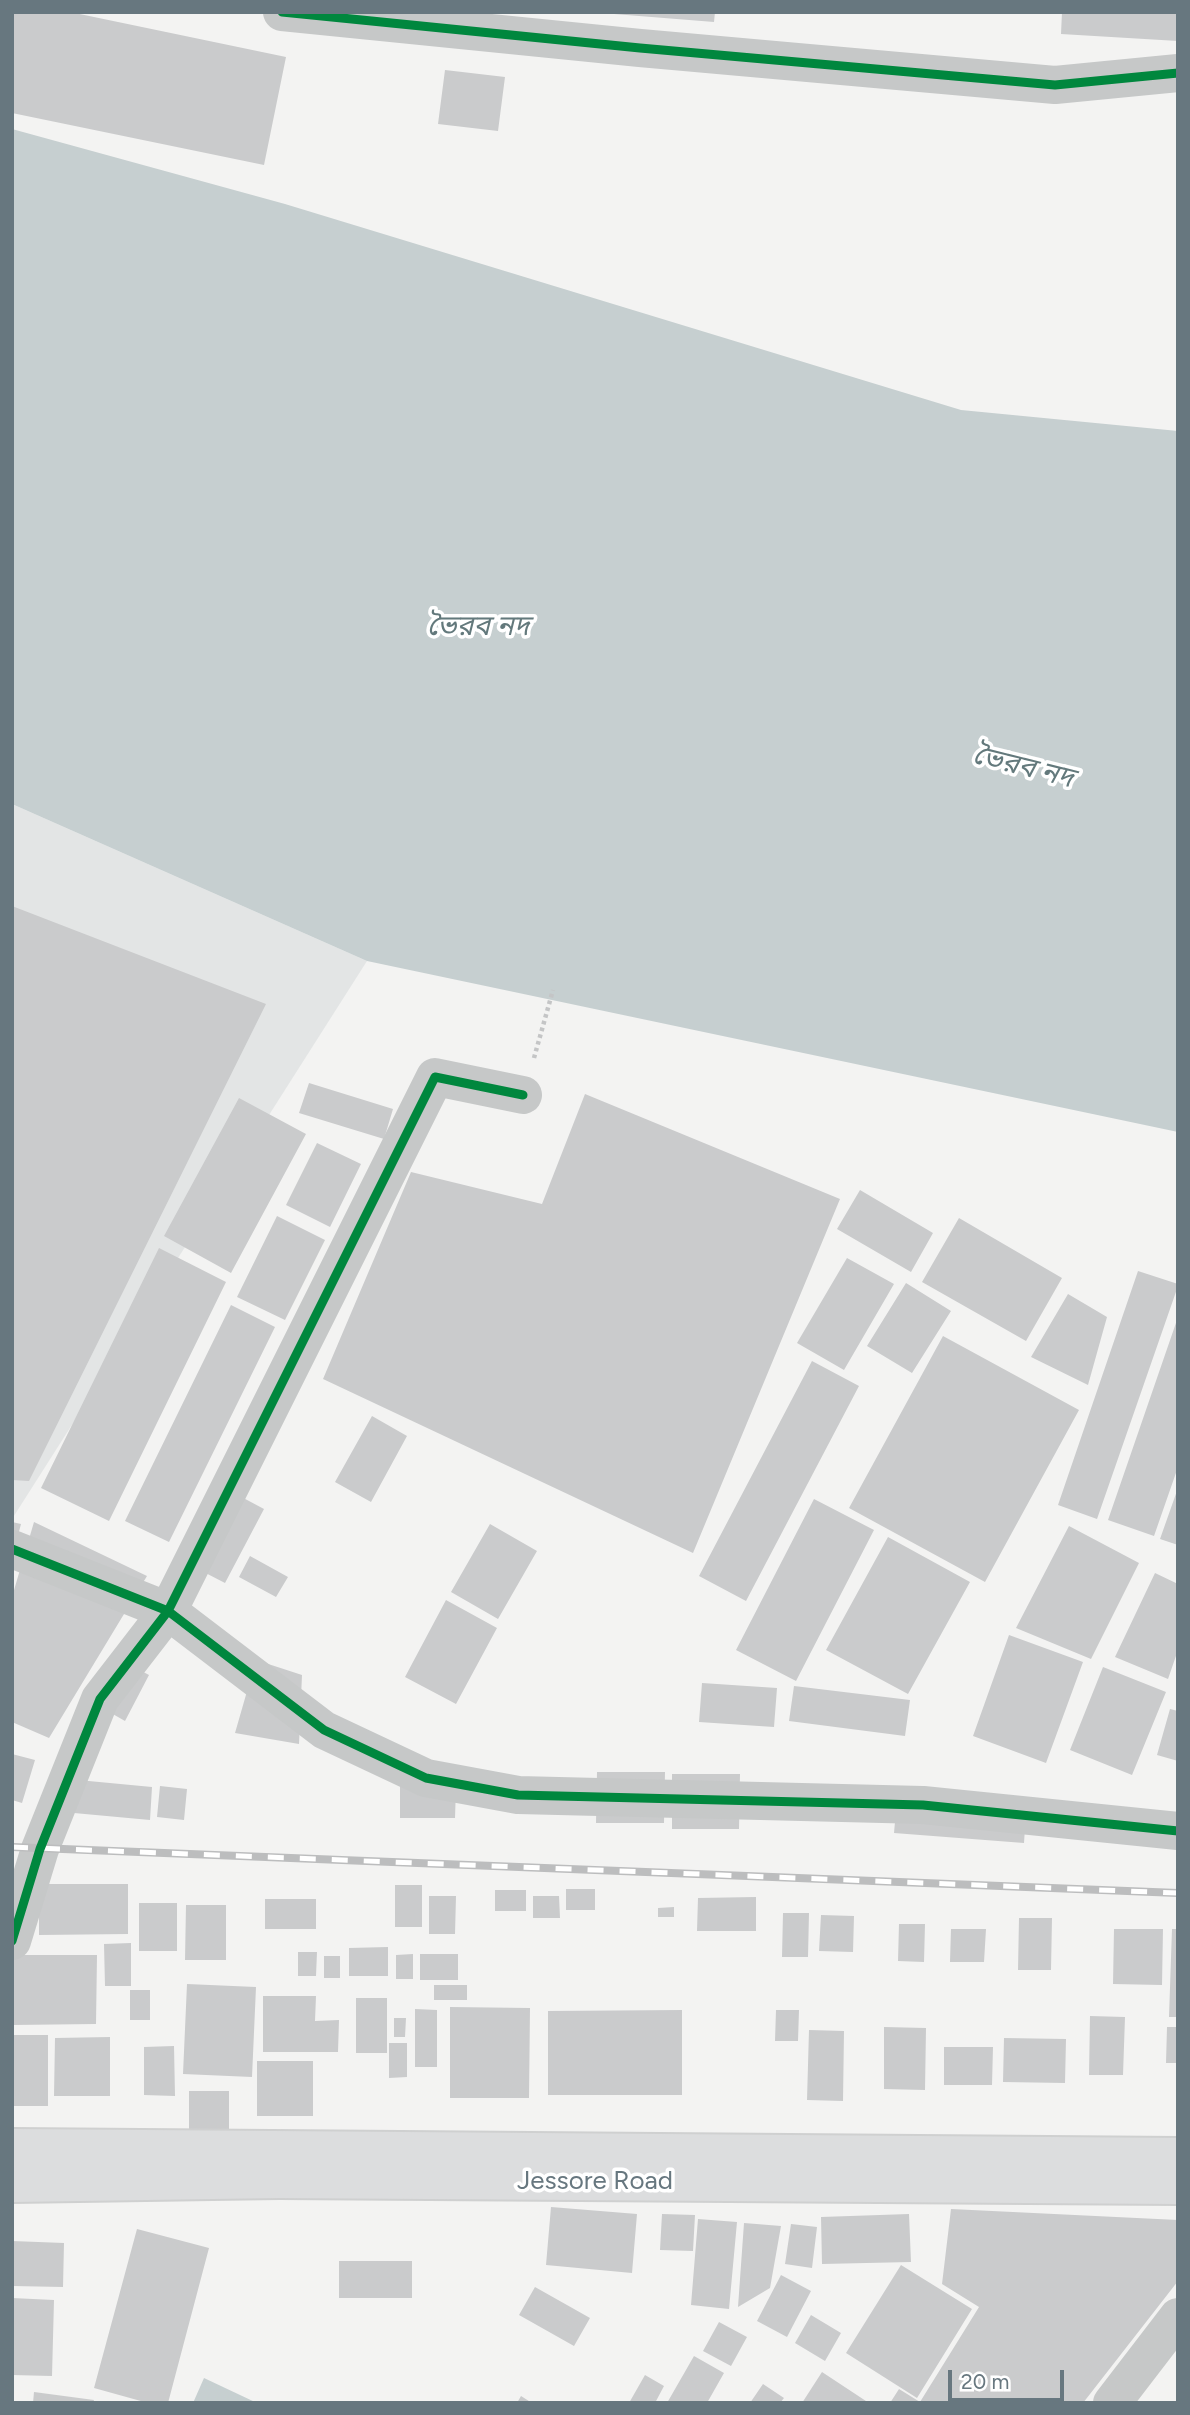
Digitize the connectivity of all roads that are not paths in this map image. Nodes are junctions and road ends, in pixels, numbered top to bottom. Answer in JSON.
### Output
{"nodes":[{"id":1,"x":282,"y":12,"type":"edge"},
{"id":2,"x":1178,"y":73,"type":"edge"},
{"id":3,"x":523,"y":1096,"type":"road end"},
{"id":4,"x":12,"y":1549,"type":"edge"},
{"id":5,"x":168,"y":1611,"type":"junction"},
{"id":6,"x":1178,"y":1832,"type":"edge"},
{"id":7,"x":12,"y":1941,"type":"edge"},
{"id":8,"x":12,"y":2148,"type":"edge"},
{"id":9,"x":1178,"y":2157,"type":"edge"},
{"id":10,"x":12,"y":2183,"type":"edge"},
{"id":11,"x":1178,"y":2185,"type":"edge"},
{"id":12,"x":1178,"y":2317,"type":"edge"},
{"id":13,"x":1112,"y":2403,"type":"edge"}],
"edges":[{"from":1,"to":2,"type":"street"},
{"from":3,"to":5,"type":"street"},
{"from":4,"to":5,"type":"street"},
{"from":5,"to":6,"type":"street"},
{"from":5,"to":7,"type":"street"},
{"from":8,"to":9,"type":"highway","name":"Jessore Road"},
{"from":10,"to":11,"type":"highway","name":"Jessore Road"},
{"from":12,"to":13,"type":"street"}]}
